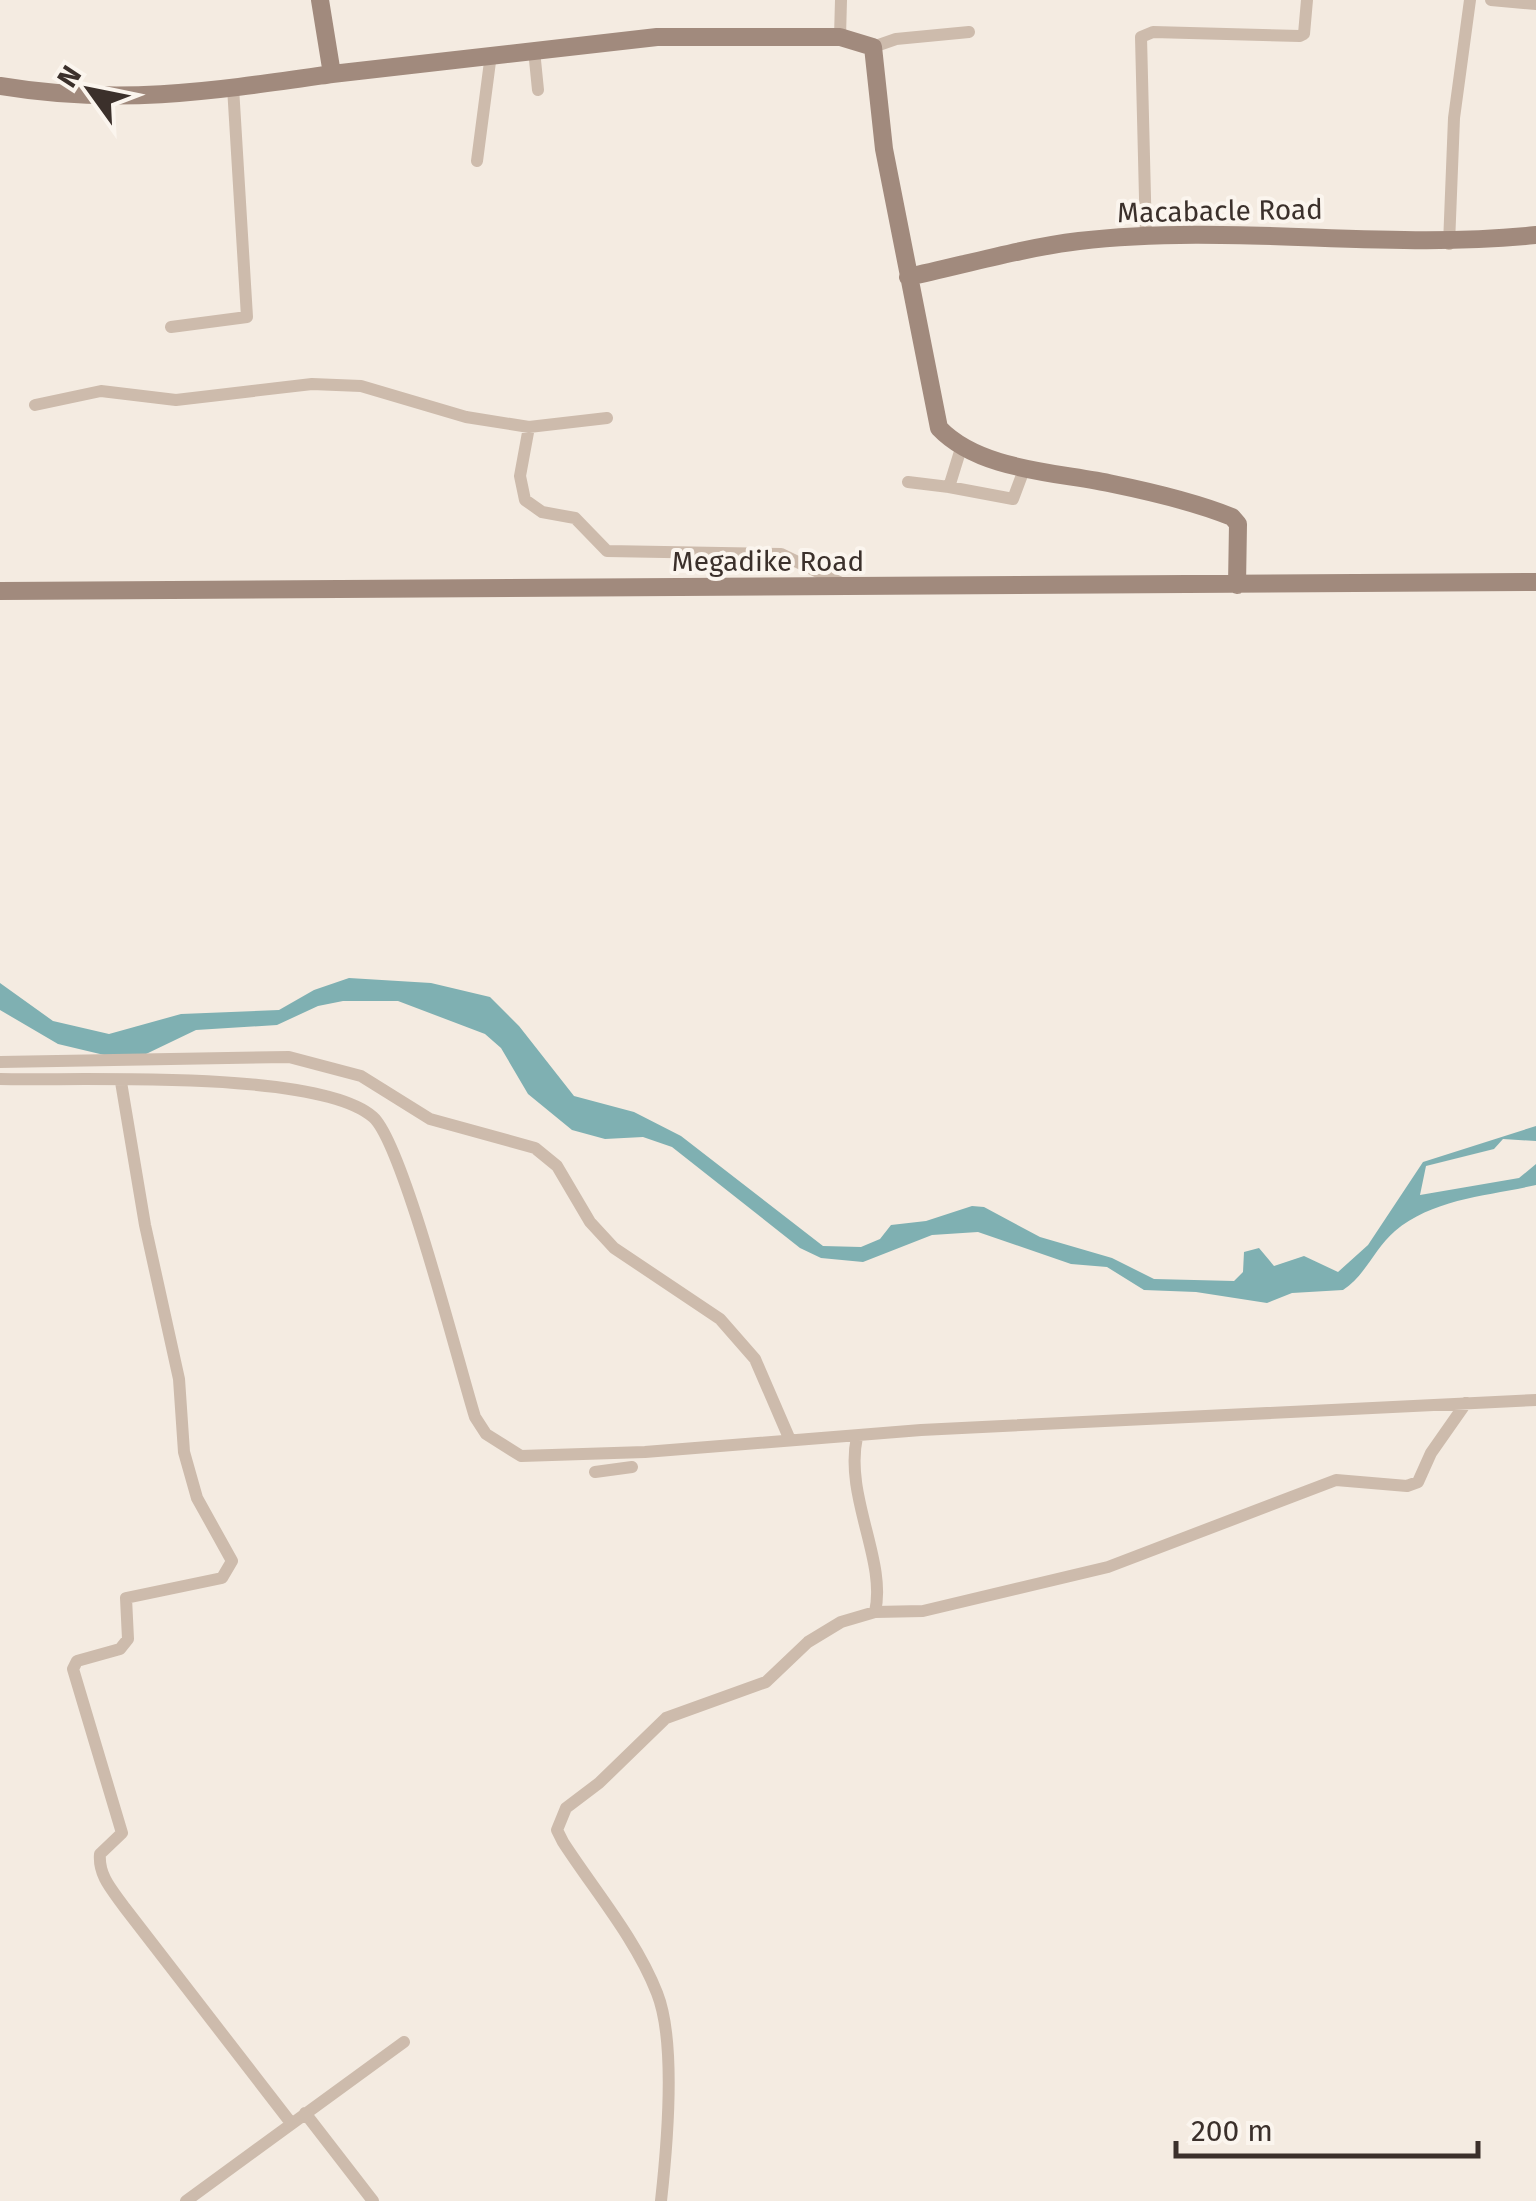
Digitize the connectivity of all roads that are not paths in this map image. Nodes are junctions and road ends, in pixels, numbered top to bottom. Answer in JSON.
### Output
{"nodes":[{"id":1,"x":320,"y":0,"type":"edge"},
{"id":2,"x":841,"y":0,"type":"edge"},
{"id":3,"x":1308,"y":0,"type":"edge"},
{"id":4,"x":1470,"y":0,"type":"edge"},
{"id":5,"x":1491,"y":0,"type":"edge"},
{"id":6,"x":1531,"y":2,"type":"edge"},
{"id":7,"x":969,"y":32,"type":"dead end"},
{"id":8,"x":840,"y":37,"type":"junction"},
{"id":9,"x":873,"y":47,"type":"junction"},
{"id":10,"x":534,"y":50,"type":"junction"},
{"id":11,"x":491,"y":54,"type":"junction"},
{"id":12,"x":332,"y":74,"type":"junction"},
{"id":13,"x":0,"y":86,"type":"edge"},
{"id":14,"x":233,"y":87,"type":"junction"},
{"id":15,"x":538,"y":90,"type":"dead end"},
{"id":16,"x":477,"y":161,"type":"dead end"},
{"id":17,"x":1536,"y":235,"type":"edge"},
{"id":18,"x":1146,"y":238,"type":"junction"},
{"id":19,"x":1449,"y":244,"type":"junction"},
{"id":20,"x":908,"y":277,"type":"junction"},
{"id":21,"x":171,"y":327,"type":"dead end"},
{"id":22,"x":34,"y":405,"type":"dead end"},
{"id":23,"x":607,"y":418,"type":"dead end"},
{"id":24,"x":528,"y":428,"type":"junction"},
{"id":25,"x":962,"y":445,"type":"junction"},
{"id":26,"x":1024,"y":467,"type":"junction"},
{"id":27,"x":908,"y":482,"type":"dead end"},
{"id":28,"x":948,"y":487,"type":"junction"},
{"id":29,"x":1536,"y":582,"type":"edge"},
{"id":30,"x":1238,"y":585,"type":"junction"},
{"id":31,"x":848,"y":587,"type":"junction"},
{"id":32,"x":0,"y":590,"type":"edge"},
{"id":33,"x":0,"y":1062,"type":"edge"},
{"id":34,"x":0,"y":1079,"type":"edge"},
{"id":35,"x":121,"y":1082,"type":"junction"},
{"id":36,"x":1536,"y":1400,"type":"edge"},
{"id":37,"x":1466,"y":1404,"type":"junction"},
{"id":38,"x":856,"y":1437,"type":"junction"},
{"id":39,"x":790,"y":1440,"type":"junction"},
{"id":40,"x":632,"y":1467,"type":"dead end"},
{"id":41,"x":595,"y":1472,"type":"dead end"},
{"id":42,"x":875,"y":1612,"type":"junction"},
{"id":43,"x":404,"y":2042,"type":"dead end"},
{"id":44,"x":304,"y":2113,"type":"junction"},
{"id":45,"x":290,"y":2124,"type":"junction"},
{"id":46,"x":186,"y":2201,"type":"edge"},
{"id":47,"x":374,"y":2201,"type":"edge"},
{"id":48,"x":661,"y":2201,"type":"edge"}],
"edges":[{"from":1,"to":12,"type":"street"},
{"from":2,"to":8,"type":"street"},
{"from":3,"to":18,"type":"street"},
{"from":4,"to":19,"type":"street"},
{"from":5,"to":6,"type":"street"},
{"from":7,"to":9,"type":"street"},
{"from":8,"to":9,"type":"street"},
{"from":8,"to":10,"type":"street"},
{"from":9,"to":20,"type":"street"},
{"from":10,"to":11,"type":"street"},
{"from":10,"to":15,"type":"street"},
{"from":11,"to":12,"type":"street"},
{"from":11,"to":16,"type":"street"},
{"from":12,"to":14,"type":"street"},
{"from":13,"to":14,"type":"street"},
{"from":14,"to":21,"type":"street"},
{"from":17,"to":19,"type":"street","name":"Macabacle Road"},
{"from":18,"to":19,"type":"street","name":"Macabacle Road"},
{"from":18,"to":20,"type":"street","name":"Macabacle Road"},
{"from":20,"to":25,"type":"street"},
{"from":22,"to":24,"type":"street"},
{"from":23,"to":24,"type":"street"},
{"from":24,"to":31,"type":"street"},
{"from":25,"to":26,"type":"street"},
{"from":25,"to":28,"type":"street"},
{"from":26,"to":28,"type":"street"},
{"from":26,"to":30,"type":"street"},
{"from":27,"to":28,"type":"street"},
{"from":29,"to":30,"type":"street","name":"Megadike Road"},
{"from":30,"to":31,"type":"street","name":"Megadike Road"},
{"from":31,"to":32,"type":"street","name":"Megadike Road"},
{"from":33,"to":39,"type":"street"},
{"from":34,"to":35,"type":"street"},
{"from":35,"to":39,"type":"street"},
{"from":35,"to":45,"type":"street"},
{"from":36,"to":37,"type":"street"},
{"from":37,"to":38,"type":"street"},
{"from":37,"to":42,"type":"street"},
{"from":38,"to":39,"type":"street"},
{"from":38,"to":42,"type":"street"},
{"from":40,"to":41,"type":"street"},
{"from":42,"to":48,"type":"street"},
{"from":43,"to":44,"type":"street"},
{"from":44,"to":45,"type":"street"},
{"from":44,"to":47,"type":"street"},
{"from":45,"to":46,"type":"street"}]}
